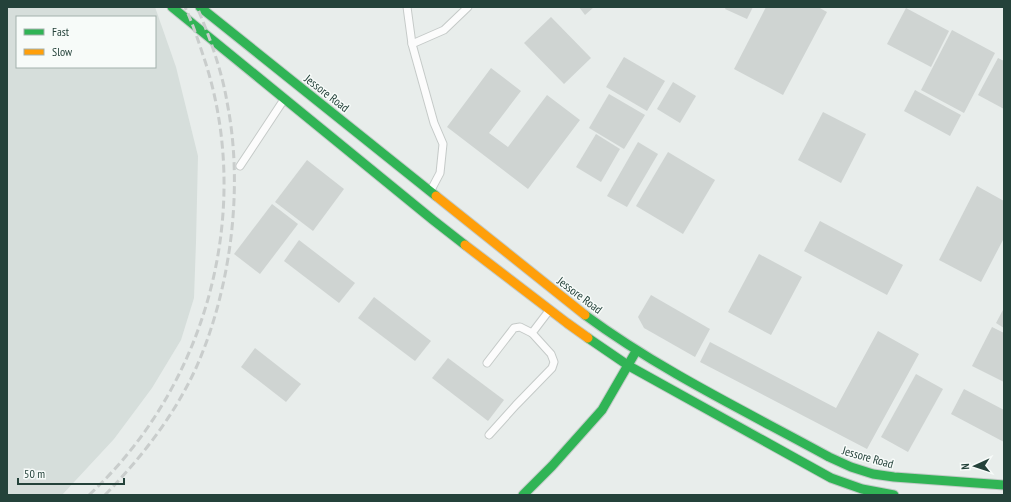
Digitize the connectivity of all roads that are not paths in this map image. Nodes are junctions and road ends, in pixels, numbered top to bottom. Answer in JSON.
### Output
{"nodes":[{"id":1,"x":172,"y":7,"type":"edge"},
{"id":2,"x":200,"y":7,"type":"edge"},
{"id":3,"x":407,"y":7,"type":"edge"},
{"id":4,"x":468,"y":7,"type":"edge"},
{"id":5,"x":412,"y":44,"type":"junction"},
{"id":6,"x":285,"y":98,"type":"junction"},
{"id":7,"x":240,"y":166,"type":"dead end"},
{"id":8,"x":431,"y":191,"type":"junction"},
{"id":9,"x":549,"y":310,"type":"junction"},
{"id":10,"x":532,"y":333,"type":"junction"},
{"id":11,"x":637,"y":350,"type":"junction"},
{"id":12,"x":487,"y":363,"type":"dead end"},
{"id":13,"x":629,"y":366,"type":"junction"},
{"id":14,"x":489,"y":435,"type":"dead end"},
{"id":15,"x":1004,"y":485,"type":"edge"},
{"id":16,"x":523,"y":495,"type":"edge"},
{"id":17,"x":894,"y":495,"type":"edge"}],
"edges":[{"from":1,"to":6,"type":"main road"},
{"from":2,"to":8,"type":"main road","name":"Jessore Road"},
{"from":3,"to":5,"type":"lane"},
{"from":4,"to":5,"type":"lane"},
{"from":5,"to":8,"type":"lane"},
{"from":6,"to":7,"type":"lane"},
{"from":6,"to":9,"type":"main road"},
{"from":8,"to":11,"type":"main road","name":"Jessore Road"},
{"from":9,"to":10,"type":"lane"},
{"from":9,"to":13,"type":"main road"},
{"from":10,"to":12,"type":"lane"},
{"from":10,"to":14,"type":"lane"},
{"from":11,"to":13,"type":"main road"},
{"from":11,"to":15,"type":"main road","name":"Jessore Road"},
{"from":13,"to":16,"type":"main road"},
{"from":13,"to":17,"type":"main road"}]}
